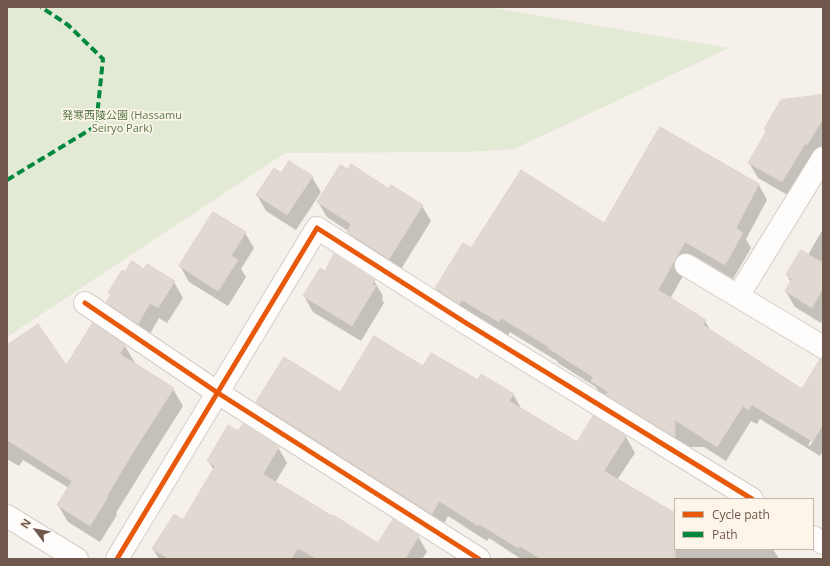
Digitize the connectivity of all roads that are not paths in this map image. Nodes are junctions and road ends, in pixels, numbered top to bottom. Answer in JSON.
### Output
{"nodes":[{"id":1,"x":823,"y":158,"type":"edge"},
{"id":2,"x":686,"y":265,"type":"dead end"},
{"id":3,"x":738,"y":296,"type":"junction"},
{"id":4,"x":85,"y":303,"type":"dead end"},
{"id":5,"x":823,"y":347,"type":"edge"},
{"id":6,"x":218,"y":393,"type":"junction"},
{"id":7,"x":750,"y":498,"type":"edge"},
{"id":8,"x":7,"y":516,"type":"edge"},
{"id":9,"x":814,"y":538,"type":"edge"},
{"id":10,"x":823,"y":543,"type":"edge"},
{"id":11,"x":77,"y":559,"type":"edge"},
{"id":12,"x":117,"y":559,"type":"edge"},
{"id":13,"x":479,"y":559,"type":"edge"}],
"edges":[{"from":1,"to":3,"type":"street"},
{"from":2,"to":3,"type":"street"},
{"from":3,"to":5,"type":"street"},
{"from":4,"to":6,"type":"street"},
{"from":6,"to":7,"type":"street"},
{"from":6,"to":12,"type":"street"},
{"from":6,"to":13,"type":"street"},
{"from":8,"to":11,"type":"street"},
{"from":9,"to":10,"type":"street"}]}
